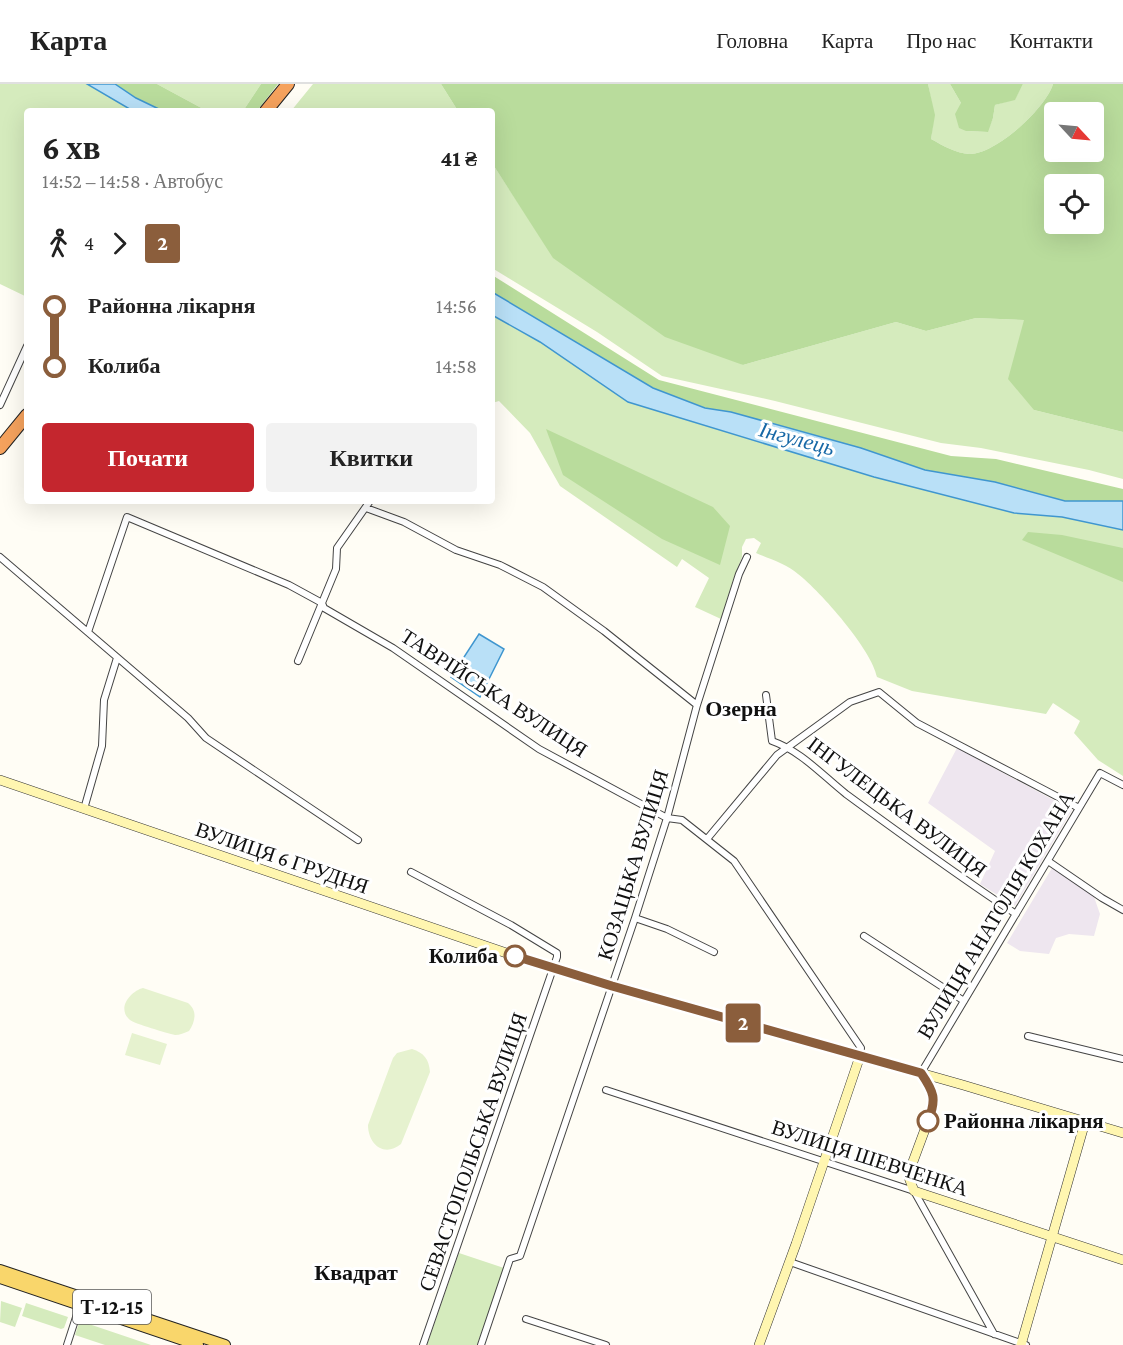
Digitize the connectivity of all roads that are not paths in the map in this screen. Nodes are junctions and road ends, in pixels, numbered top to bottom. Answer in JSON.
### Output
{"nodes":[{"id":1,"x":288,"y":84,"type":"edge"},
{"id":2,"x":268,"y":108,"type":"edge"},
{"id":3,"x":24,"y":353,"type":"edge"},
{"id":4,"x":0,"y":405,"type":"edge"},
{"id":5,"x":24,"y":419,"type":"edge"},
{"id":6,"x":0,"y":448,"type":"edge"},
{"id":7,"x":368,"y":504,"type":"edge"},
{"id":8,"x":0,"y":557,"type":"edge"},
{"id":9,"x":747,"y":557,"type":"dead end"},
{"id":10,"x":322,"y":603,"type":"junction"},
{"id":11,"x":88,"y":632,"type":"junction"},
{"id":12,"x":117,"y":658,"type":"junction"},
{"id":13,"x":298,"y":661,"type":"dead end"},
{"id":14,"x":766,"y":695,"type":"dead end"},
{"id":15,"x":697,"y":705,"type":"junction"},
{"id":16,"x":788,"y":747,"type":"junction"},
{"id":17,"x":0,"y":780,"type":"edge"},
{"id":18,"x":1123,"y":785,"type":"edge"},
{"id":19,"x":1079,"y":808,"type":"junction"},
{"id":20,"x":84,"y":809,"type":"junction"},
{"id":21,"x":667,"y":818,"type":"junction"},
{"id":22,"x":707,"y":839,"type":"junction"},
{"id":23,"x":358,"y":840,"type":"dead end"},
{"id":24,"x":1048,"y":861,"type":"junction"},
{"id":25,"x":411,"y":872,"type":"dead end"},
{"id":26,"x":1123,"y":910,"type":"edge"},
{"id":27,"x":1016,"y":914,"type":"junction"},
{"id":28,"x":635,"y":918,"type":"junction"},
{"id":29,"x":864,"y":936,"type":"dead end"},
{"id":30,"x":714,"y":952,"type":"dead end"},
{"id":31,"x":554,"y":969,"type":"junction"},
{"id":32,"x":612,"y":986,"type":"junction"},
{"id":33,"x":964,"y":1001,"type":"junction"},
{"id":34,"x":1028,"y":1036,"type":"dead end"},
{"id":35,"x":860,"y":1056,"type":"junction"},
{"id":36,"x":1123,"y":1059,"type":"edge"},
{"id":37,"x":921,"y":1073,"type":"junction"},
{"id":38,"x":606,"y":1090,"type":"dead end"},
{"id":39,"x":1085,"y":1122,"type":"junction"},
{"id":40,"x":1123,"y":1133,"type":"edge"},
{"id":41,"x":825,"y":1162,"type":"junction"},
{"id":42,"x":914,"y":1191,"type":"junction"},
{"id":43,"x":1052,"y":1238,"type":"junction"},
{"id":44,"x":1123,"y":1260,"type":"edge"},
{"id":45,"x":790,"y":1262,"type":"junction"},
{"id":46,"x":0,"y":1270,"type":"edge"},
{"id":47,"x":0,"y":1278,"type":"edge"},
{"id":48,"x":82,"y":1301,"type":"junction"},
{"id":49,"x":526,"y":1319,"type":"dead end"},
{"id":50,"x":994,"y":1334,"type":"junction"},
{"id":51,"x":1023,"y":1344,"type":"edge"},
{"id":52,"x":67,"y":1345,"type":"edge"},
{"id":53,"x":198,"y":1345,"type":"edge"},
{"id":54,"x":225,"y":1345,"type":"edge"},
{"id":55,"x":423,"y":1345,"type":"edge"},
{"id":56,"x":481,"y":1345,"type":"edge"},
{"id":57,"x":606,"y":1345,"type":"edge"},
{"id":58,"x":759,"y":1345,"type":"edge"}],
"edges":[{"from":1,"to":2,"type":"highway"},
{"from":3,"to":4,"type":"street"},
{"from":5,"to":6,"type":"highway"},
{"from":7,"to":10,"type":"street"},
{"from":7,"to":15,"type":"street"},
{"from":8,"to":11,"type":"street","name":"ВУЛИЦЯ 6 ГРУДНЯ"},
{"from":9,"to":15,"type":"street","name":"КОЗАЦЬКА ВУЛИЦЯ"},
{"from":10,"to":11,"type":"street","name":"ТАВРІЙСЬКА ВУЛИЦЯ"},
{"from":10,"to":13,"type":"street"},
{"from":10,"to":21,"type":"street","name":"ТАВРІЙСЬКА ВУЛИЦЯ"},
{"from":11,"to":12,"type":"street","name":"ВУЛИЦЯ 6 ГРУДНЯ"},
{"from":12,"to":20,"type":"street"},
{"from":12,"to":23,"type":"street","name":"ВУЛИЦЯ 6 ГРУДНЯ"},
{"from":14,"to":16,"type":"street","name":"ІНГУЛЕЦЬКА ВУЛИЦЯ"},
{"from":15,"to":21,"type":"street","name":"КОЗАЦЬКА ВУЛИЦЯ"},
{"from":16,"to":19,"type":"street"},
{"from":16,"to":22,"type":"street"},
{"from":16,"to":27,"type":"street","name":"ІНГУЛЕЦЬКА ВУЛИЦЯ"},
{"from":17,"to":20,"type":"street","name":"ВУЛИЦЯ 6 ГРУДНЯ"},
{"from":18,"to":19,"type":"street","name":"ВУЛИЦЯ АНАТОЛІЯ КОХАНА"},
{"from":19,"to":24,"type":"street","name":"ВУЛИЦЯ АНАТОЛІЯ КОХАНА"},
{"from":20,"to":31,"type":"street","name":"ВУЛИЦЯ 6 ГРУДНЯ"},
{"from":21,"to":22,"type":"street","name":"ТАВРІЙСЬКА ВУЛИЦЯ"},
{"from":21,"to":28,"type":"street","name":"КОЗАЦЬКА ВУЛИЦЯ"},
{"from":22,"to":35,"type":"street","name":"ТАВРІЙСЬКА ВУЛИЦЯ"},
{"from":24,"to":26,"type":"street"},
{"from":24,"to":27,"type":"street","name":"ВУЛИЦЯ АНАТОЛІЯ КОХАНА"},
{"from":25,"to":31,"type":"street"},
{"from":27,"to":33,"type":"street","name":"ВУЛИЦЯ АНАТОЛІЯ КОХАНА"},
{"from":28,"to":30,"type":"street"},
{"from":28,"to":32,"type":"street","name":"КОЗАЦЬКА ВУЛИЦЯ"},
{"from":29,"to":33,"type":"street"},
{"from":31,"to":32,"type":"street","name":"ВУЛИЦЯ 6 ГРУДНЯ"},
{"from":31,"to":55,"type":"street","name":"СЕВАСТОПОЛЬСЬКА ВУЛИЦЯ"},
{"from":32,"to":35,"type":"street","name":"ВУЛИЦЯ 6 ГРУДНЯ"},
{"from":32,"to":56,"type":"street","name":"КОЗАЦЬКА ВУЛИЦЯ"},
{"from":33,"to":37,"type":"street","name":"ВУЛИЦЯ АНАТОЛІЯ КОХАНА"},
{"from":34,"to":36,"type":"street"},
{"from":35,"to":37,"type":"street","name":"ВУЛИЦЯ 6 ГРУДНЯ"},
{"from":35,"to":41,"type":"street"},
{"from":37,"to":39,"type":"street","name":"ВУЛИЦЯ 6 ГРУДНЯ"},
{"from":37,"to":42,"type":"street"},
{"from":38,"to":41,"type":"street","name":"ВУЛИЦЯ ШЕВЧЕНКА"},
{"from":39,"to":40,"type":"street","name":"ВУЛИЦЯ 6 ГРУДНЯ"},
{"from":39,"to":43,"type":"street"},
{"from":41,"to":42,"type":"street","name":"ВУЛИЦЯ ШЕВЧЕНКА"},
{"from":41,"to":45,"type":"street"},
{"from":42,"to":43,"type":"street","name":"ВУЛИЦЯ ШЕВЧЕНКА"},
{"from":42,"to":50,"type":"street"},
{"from":43,"to":44,"type":"street","name":"ВУЛИЦЯ ШЕВЧЕНКА"},
{"from":43,"to":51,"type":"street"},
{"from":45,"to":50,"type":"street"},
{"from":45,"to":58,"type":"street"},
{"from":46,"to":48,"type":"main road","number":"Т-12-15"},
{"from":47,"to":48,"type":"main road","number":"Т-12-15"},
{"from":48,"to":52,"type":"street"},
{"from":48,"to":53,"type":"main road","number":"Т-12-15"},
{"from":48,"to":54,"type":"main road","number":"Т-12-15"},
{"from":49,"to":57,"type":"street"},
{"from":50,"to":51,"type":"street"}]}
